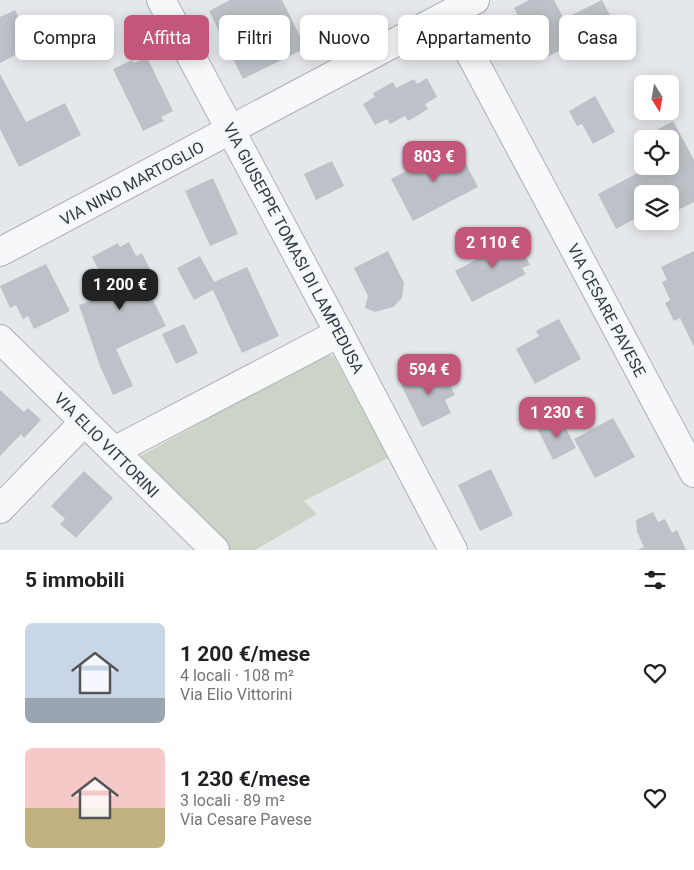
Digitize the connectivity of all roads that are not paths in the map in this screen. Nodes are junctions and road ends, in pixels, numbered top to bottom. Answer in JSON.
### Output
{"nodes":[{"id":1,"x":161,"y":0,"type":"edge"},
{"id":2,"x":475,"y":0,"type":"edge"},
{"id":3,"x":449,"y":14,"type":"junction"},
{"id":4,"x":231,"y":130,"type":"junction"},
{"id":5,"x":0,"y":252,"type":"edge"},
{"id":6,"x":339,"y":333,"type":"junction"},
{"id":7,"x":0,"y":339,"type":"edge"},
{"id":8,"x":84,"y":422,"type":"junction"},
{"id":9,"x":114,"y":451,"type":"junction"},
{"id":10,"x":694,"y":473,"type":"edge"},
{"id":11,"x":0,"y":510,"type":"edge"},
{"id":12,"x":214,"y":550,"type":"edge"},
{"id":13,"x":453,"y":550,"type":"edge"}],
"edges":[{"from":1,"to":4,"type":"street","name":"VIA GIUSEPPE TOMASI DI LAMPEDUSA"},
{"from":2,"to":3,"type":"street","name":"VIA NINO MARTOGLIO"},
{"from":3,"to":4,"type":"street","name":"VIA NINO MARTOGLIO"},
{"from":3,"to":10,"type":"street","name":"VIA CESARE PAVESE"},
{"from":4,"to":5,"type":"street","name":"VIA NINO MARTOGLIO"},
{"from":4,"to":6,"type":"street","name":"VIA GIUSEPPE TOMASI DI LAMPEDUSA"},
{"from":6,"to":9,"type":"street"},
{"from":6,"to":13,"type":"street","name":"VIA GIUSEPPE TOMASI DI LAMPEDUSA"},
{"from":7,"to":8,"type":"street","name":"VIA ELIO VITTORINI"},
{"from":8,"to":9,"type":"street","name":"VIA ELIO VITTORINI"},
{"from":8,"to":11,"type":"street"},
{"from":9,"to":12,"type":"street","name":"VIA ELIO VITTORINI"}]}
